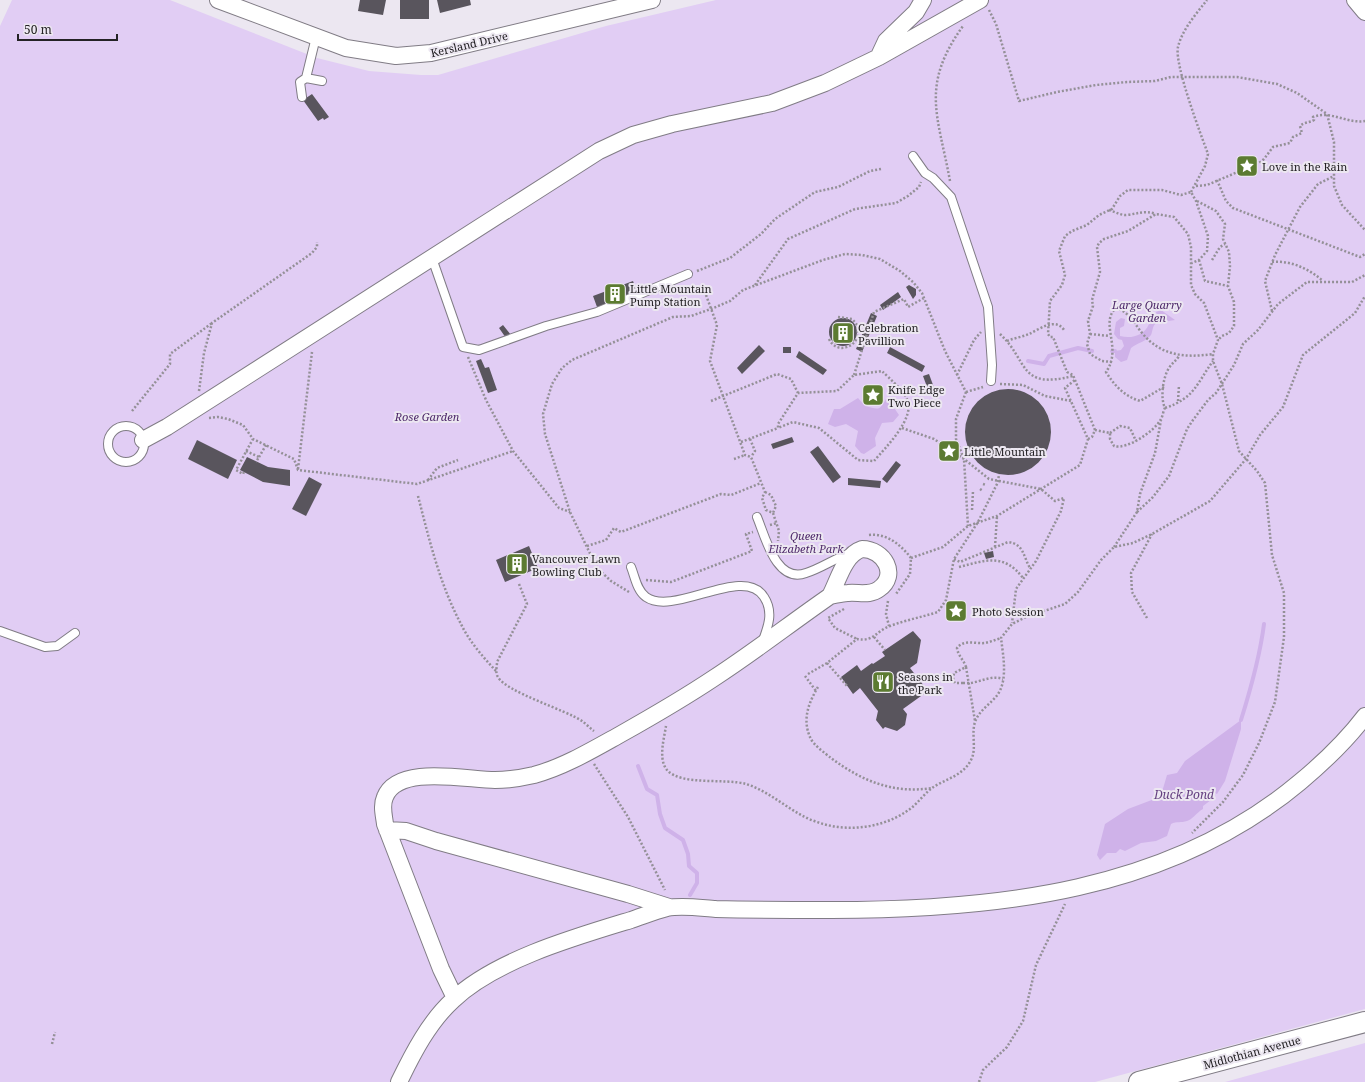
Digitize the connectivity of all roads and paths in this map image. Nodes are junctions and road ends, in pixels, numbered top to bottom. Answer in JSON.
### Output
{"nodes":[{"id":1,"x":218,"y":0,"type":"edge"},
{"id":2,"x":652,"y":0,"type":"edge"},
{"id":3,"x":923,"y":0,"type":"edge"},
{"id":4,"x":1207,"y":0,"type":"edge"},
{"id":5,"x":1355,"y":0,"type":"edge"},
{"id":6,"x":976,"y":3,"type":"edge"},
{"id":7,"x":611,"y":5,"type":"edge"},
{"id":8,"x":1365,"y":12,"type":"edge"},
{"id":9,"x":967,"y":21,"type":"dead end"},
{"id":10,"x":316,"y":38,"type":"junction"},
{"id":11,"x":879,"y":57,"type":"junction"},
{"id":12,"x":306,"y":78,"type":"junction"},
{"id":13,"x":1183,"y":78,"type":"junction"},
{"id":14,"x":322,"y":81,"type":"dead end"},
{"id":15,"x":302,"y":97,"type":"dead end"},
{"id":16,"x":1327,"y":114,"type":"junction"},
{"id":17,"x":1365,"y":121,"type":"edge"},
{"id":18,"x":914,"y":156,"type":"dead end"},
{"id":19,"x":881,"y":169,"type":"dead end"},
{"id":20,"x":924,"y":173,"type":"junction"},
{"id":21,"x":1334,"y":176,"type":"junction"},
{"id":22,"x":1217,"y":180,"type":"junction"},
{"id":23,"x":1195,"y":186,"type":"junction"},
{"id":24,"x":1191,"y":192,"type":"junction"},
{"id":25,"x":951,"y":197,"type":"junction"},
{"id":26,"x":1196,"y":201,"type":"junction"},
{"id":27,"x":1109,"y":210,"type":"junction"},
{"id":28,"x":1156,"y":214,"type":"junction"},
{"id":29,"x":1288,"y":229,"type":"junction"},
{"id":30,"x":1365,"y":230,"type":"edge"},
{"id":31,"x":317,"y":242,"type":"dead end"},
{"id":32,"x":1225,"y":244,"type":"junction"},
{"id":33,"x":1365,"y":254,"type":"edge"},
{"id":34,"x":432,"y":258,"type":"junction"},
{"id":35,"x":1199,"y":260,"type":"junction"},
{"id":36,"x":1212,"y":260,"type":"dead end"},
{"id":37,"x":1272,"y":262,"type":"junction"},
{"id":38,"x":1192,"y":263,"type":"junction"},
{"id":39,"x":688,"y":274,"type":"joint"},
{"id":40,"x":1365,"y":275,"type":"edge"},
{"id":41,"x":1323,"y":281,"type":"junction"},
{"id":42,"x":754,"y":286,"type":"junction"},
{"id":43,"x":1228,"y":286,"type":"junction"},
{"id":44,"x":706,"y":295,"type":"dead end"},
{"id":45,"x":1365,"y":296,"type":"edge"},
{"id":46,"x":924,"y":298,"type":"junction"},
{"id":47,"x":711,"y":309,"type":"junction"},
{"id":48,"x":1272,"y":311,"type":"junction"},
{"id":49,"x":838,"y":317,"type":"dead end"},
{"id":50,"x":212,"y":323,"type":"junction"},
{"id":51,"x":1049,"y":324,"type":"junction"},
{"id":52,"x":989,"y":327,"type":"junction"},
{"id":53,"x":1064,"y":330,"type":"dead end"},
{"id":54,"x":1090,"y":334,"type":"junction"},
{"id":55,"x":1110,"y":336,"type":"junction"},
{"id":56,"x":857,"y":338,"type":"junction"},
{"id":57,"x":829,"y":339,"type":"dead end"},
{"id":58,"x":866,"y":340,"type":"junction"},
{"id":59,"x":1218,"y":340,"type":"junction"},
{"id":60,"x":1007,"y":341,"type":"junction"},
{"id":61,"x":463,"y":347,"type":"junction"},
{"id":62,"x":312,"y":352,"type":"dead end"},
{"id":63,"x":1213,"y":354,"type":"junction"},
{"id":64,"x":1179,"y":356,"type":"junction"},
{"id":65,"x":1213,"y":361,"type":"junction"},
{"id":66,"x":1112,"y":362,"type":"junction"},
{"id":67,"x":854,"y":375,"type":"junction"},
{"id":68,"x":956,"y":375,"type":"junction"},
{"id":69,"x":1073,"y":376,"type":"junction"},
{"id":70,"x":1075,"y":380,"type":"junction"},
{"id":71,"x":992,"y":384,"type":"junction"},
{"id":72,"x":1222,"y":384,"type":"junction"},
{"id":73,"x":1179,"y":385,"type":"dead end"},
{"id":74,"x":1164,"y":387,"type":"junction"},
{"id":75,"x":966,"y":392,"type":"junction"},
{"id":76,"x":798,"y":393,"type":"junction"},
{"id":77,"x":723,"y":396,"type":"junction"},
{"id":78,"x":712,"y":401,"type":"dead end"},
{"id":79,"x":1071,"y":401,"type":"junction"},
{"id":80,"x":1178,"y":401,"type":"junction"},
{"id":81,"x":202,"y":404,"type":"junction"},
{"id":82,"x":1165,"y":408,"type":"junction"},
{"id":83,"x":132,"y":411,"type":"dead end"},
{"id":84,"x":210,"y":418,"type":"junction"},
{"id":85,"x":204,"y":420,"type":"dead end"},
{"id":86,"x":1161,"y":420,"type":"junction"},
{"id":87,"x":778,"y":428,"type":"junction"},
{"id":88,"x":902,"y":428,"type":"junction"},
{"id":89,"x":1095,"y":430,"type":"junction"},
{"id":90,"x":1110,"y":433,"type":"junction"},
{"id":91,"x":1088,"y":438,"type":"junction"},
{"id":92,"x":252,"y":439,"type":"junction"},
{"id":93,"x":750,"y":439,"type":"junction"},
{"id":94,"x":143,"y":440,"type":"junction"},
{"id":95,"x":1136,"y":441,"type":"junction"},
{"id":96,"x":741,"y":442,"type":"junction"},
{"id":97,"x":266,"y":445,"type":"junction"},
{"id":98,"x":246,"y":451,"type":"junction"},
{"id":99,"x":513,"y":451,"type":"junction"},
{"id":100,"x":745,"y":455,"type":"junction"},
{"id":101,"x":259,"y":457,"type":"junction"},
{"id":102,"x":752,"y":457,"type":"junction"},
{"id":103,"x":734,"y":459,"type":"dead end"},
{"id":104,"x":964,"y":459,"type":"junction"},
{"id":105,"x":1246,"y":459,"type":"junction"},
{"id":106,"x":458,"y":460,"type":"dead end"},
{"id":107,"x":256,"y":462,"type":"dead end"},
{"id":108,"x":298,"y":470,"type":"junction"},
{"id":109,"x":244,"y":472,"type":"dead end"},
{"id":110,"x":999,"y":474,"type":"dead end"},
{"id":111,"x":427,"y":480,"type":"junction"},
{"id":112,"x":998,"y":482,"type":"junction"},
{"id":113,"x":762,"y":483,"type":"junction"},
{"id":114,"x":1041,"y":489,"type":"junction"},
{"id":115,"x":973,"y":491,"type":"dead end"},
{"id":116,"x":765,"y":492,"type":"junction"},
{"id":117,"x":418,"y":496,"type":"dead end"},
{"id":118,"x":972,"y":510,"type":"dead end"},
{"id":119,"x":570,"y":512,"type":"junction"},
{"id":120,"x":1137,"y":512,"type":"junction"},
{"id":121,"x":773,"y":513,"type":"junction"},
{"id":122,"x":996,"y":516,"type":"junction"},
{"id":123,"x":757,"y":517,"type":"dead end"},
{"id":124,"x":978,"y":522,"type":"junction"},
{"id":125,"x":777,"y":523,"type":"junction"},
{"id":126,"x":968,"y":526,"type":"junction"},
{"id":127,"x":762,"y":528,"type":"junction"},
{"id":128,"x":1152,"y":534,"type":"junction"},
{"id":129,"x":865,"y":535,"type":"dead end"},
{"id":130,"x":885,"y":537,"type":"dead end"},
{"id":131,"x":778,"y":545,"type":"dead end"},
{"id":132,"x":587,"y":546,"type":"junction"},
{"id":133,"x":995,"y":547,"type":"junction"},
{"id":134,"x":1114,"y":547,"type":"junction"},
{"id":135,"x":855,"y":551,"type":"junction"},
{"id":136,"x":911,"y":558,"type":"dead end"},
{"id":137,"x":954,"y":559,"type":"junction"},
{"id":138,"x":631,"y":567,"type":"dead end"},
{"id":139,"x":959,"y":567,"type":"dead end"},
{"id":140,"x":1030,"y":568,"type":"junction"},
{"id":141,"x":1023,"y":578,"type":"junction"},
{"id":142,"x":519,"y":584,"type":"dead end"},
{"id":143,"x":638,"y":588,"type":"junction"},
{"id":144,"x":830,"y":596,"type":"junction"},
{"id":145,"x":848,"y":606,"type":"dead end"},
{"id":146,"x":1147,"y":618,"type":"dead end"},
{"id":147,"x":1012,"y":624,"type":"junction"},
{"id":148,"x":0,"y":631,"type":"edge"},
{"id":149,"x":75,"y":633,"type":"dead end"},
{"id":150,"x":874,"y":637,"type":"junction"},
{"id":151,"x":1001,"y":638,"type":"junction"},
{"id":152,"x":857,"y":639,"type":"junction"},
{"id":153,"x":761,"y":644,"type":"junction"},
{"id":154,"x":885,"y":650,"type":"dead end"},
{"id":155,"x":827,"y":662,"type":"junction"},
{"id":156,"x":966,"y":667,"type":"junction"},
{"id":157,"x":496,"y":671,"type":"junction"},
{"id":158,"x":1003,"y":679,"type":"junction"},
{"id":159,"x":818,"y":687,"type":"dead end"},
{"id":160,"x":848,"y":687,"type":"dead end"},
{"id":161,"x":816,"y":691,"type":"junction"},
{"id":162,"x":1365,"y":716,"type":"edge"},
{"id":163,"x":975,"y":721,"type":"junction"},
{"id":164,"x":666,"y":726,"type":"dead end"},
{"id":165,"x":594,"y":731,"type":"dead end"},
{"id":166,"x":594,"y":764,"type":"dead end"},
{"id":167,"x":932,"y":788,"type":"junction"},
{"id":168,"x":387,"y":830,"type":"junction"},
{"id":169,"x":1188,"y":837,"type":"dead end"},
{"id":170,"x":1074,"y":889,"type":"junction"},
{"id":171,"x":668,"y":901,"type":"junction"},
{"id":172,"x":455,"y":998,"type":"junction"},
{"id":173,"x":1365,"y":1022,"type":"edge"},
{"id":174,"x":55,"y":1032,"type":"dead end"},
{"id":175,"x":52,"y":1044,"type":"dead end"},
{"id":176,"x":399,"y":1082,"type":"edge"},
{"id":177,"x":979,"y":1082,"type":"edge"},
{"id":178,"x":1139,"y":1082,"type":"edge"}],
"edges":[{"from":1,"to":10,"type":"street","name":"Kersland Drive"},
{"from":2,"to":7,"type":"street","name":"Kersland Drive"},
{"from":3,"to":11,"type":"street"},
{"from":4,"to":13,"type":"path"},
{"from":5,"to":8,"type":"street"},
{"from":6,"to":11,"type":"street"},
{"from":6,"to":13,"type":"path"},
{"from":7,"to":10,"type":"street","name":"Kersland Drive"},
{"from":9,"to":25,"type":"path"},
{"from":10,"to":12,"type":"lane"},
{"from":11,"to":34,"type":"street"},
{"from":12,"to":14,"type":"lane"},
{"from":12,"to":15,"type":"lane"},
{"from":13,"to":16,"type":"path"},
{"from":13,"to":23,"type":"path"},
{"from":16,"to":17,"type":"path"},
{"from":16,"to":21,"type":"path"},
{"from":16,"to":22,"type":"path"},
{"from":18,"to":20,"type":"lane"},
{"from":19,"to":39,"type":"path"},
{"from":20,"to":25,"type":"lane"},
{"from":20,"to":42,"type":"path"},
{"from":21,"to":29,"type":"path"},
{"from":21,"to":30,"type":"path"},
{"from":22,"to":23,"type":"path"},
{"from":22,"to":29,"type":"path"},
{"from":23,"to":24,"type":"path"},
{"from":24,"to":26,"type":"path"},
{"from":24,"to":27,"type":"path"},
{"from":25,"to":52,"type":"lane"},
{"from":26,"to":32,"type":"path"},
{"from":26,"to":35,"type":"path"},
{"from":27,"to":28,"type":"path"},
{"from":27,"to":51,"type":"path"},
{"from":28,"to":38,"type":"path"},
{"from":28,"to":54,"type":"path"},
{"from":29,"to":33,"type":"path"},
{"from":29,"to":37,"type":"path"},
{"from":31,"to":50,"type":"path"},
{"from":32,"to":36,"type":"path"},
{"from":32,"to":43,"type":"path"},
{"from":34,"to":61,"type":"lane"},
{"from":34,"to":81,"type":"street"},
{"from":35,"to":38,"type":"path"},
{"from":35,"to":43,"type":"path"},
{"from":37,"to":41,"type":"path"},
{"from":37,"to":48,"type":"path"},
{"from":38,"to":59,"type":"path"},
{"from":39,"to":61,"type":"lane"},
{"from":40,"to":41,"type":"path"},
{"from":41,"to":48,"type":"path"},
{"from":42,"to":46,"type":"path"},
{"from":42,"to":47,"type":"path"},
{"from":43,"to":59,"type":"path"},
{"from":44,"to":47,"type":"path"},
{"from":45,"to":105,"type":"path"},
{"from":46,"to":58,"type":"path"},
{"from":46,"to":68,"type":"path"},
{"from":47,"to":77,"type":"path"},
{"from":47,"to":119,"type":"path"},
{"from":48,"to":72,"type":"path"},
{"from":49,"to":56,"type":"path"},
{"from":50,"to":81,"type":"path"},
{"from":50,"to":83,"type":"path"},
{"from":51,"to":53,"type":"path"},
{"from":51,"to":60,"type":"path"},
{"from":51,"to":69,"type":"path"},
{"from":52,"to":60,"type":"path"},
{"from":52,"to":68,"type":"path"},
{"from":52,"to":71,"type":"lane"},
{"from":54,"to":55,"type":"path"},
{"from":54,"to":66,"type":"path"},
{"from":55,"to":64,"type":"path"},
{"from":55,"to":66,"type":"path"},
{"from":56,"to":57,"type":"path"},
{"from":56,"to":58,"type":"path"},
{"from":58,"to":67,"type":"path"},
{"from":59,"to":63,"type":"path"},
{"from":60,"to":69,"type":"path"},
{"from":61,"to":99,"type":"path"},
{"from":62,"to":108,"type":"path"},
{"from":63,"to":64,"type":"path"},
{"from":63,"to":65,"type":"path"},
{"from":64,"to":74,"type":"path"},
{"from":65,"to":72,"type":"path"},
{"from":65,"to":80,"type":"path"},
{"from":66,"to":74,"type":"path"},
{"from":67,"to":76,"type":"path"},
{"from":67,"to":88,"type":"path"},
{"from":68,"to":75,"type":"path"},
{"from":69,"to":70,"type":"path"},
{"from":70,"to":79,"type":"path"},
{"from":70,"to":89,"type":"path"},
{"from":71,"to":75,"type":"path"},
{"from":71,"to":79,"type":"path"},
{"from":72,"to":105,"type":"path"},
{"from":72,"to":120,"type":"path"},
{"from":73,"to":80,"type":"path"},
{"from":74,"to":82,"type":"path"},
{"from":75,"to":104,"type":"path"},
{"from":76,"to":77,"type":"path"},
{"from":76,"to":87,"type":"path"},
{"from":77,"to":78,"type":"path"},
{"from":77,"to":96,"type":"path"},
{"from":79,"to":91,"type":"path"},
{"from":80,"to":82,"type":"path"},
{"from":81,"to":84,"type":"path"},
{"from":81,"to":94,"type":"street"},
{"from":82,"to":86,"type":"path"},
{"from":84,"to":85,"type":"path"},
{"from":84,"to":92,"type":"path"},
{"from":86,"to":95,"type":"path"},
{"from":86,"to":120,"type":"path"},
{"from":87,"to":88,"type":"path"},
{"from":87,"to":93,"type":"path"},
{"from":88,"to":104,"type":"path"},
{"from":89,"to":90,"type":"path"},
{"from":89,"to":91,"type":"path"},
{"from":90,"to":95,"type":"path"},
{"from":90,"to":95,"type":"path"},
{"from":91,"to":114,"type":"path"},
{"from":92,"to":97,"type":"path"},
{"from":92,"to":98,"type":"path"},
{"from":93,"to":96,"type":"path"},
{"from":93,"to":102,"type":"path"},
{"from":94,"to":94,"type":"lane"},
{"from":96,"to":100,"type":"path"},
{"from":97,"to":101,"type":"path"},
{"from":97,"to":108,"type":"path"},
{"from":98,"to":101,"type":"path"},
{"from":98,"to":109,"type":"path"},
{"from":99,"to":111,"type":"path"},
{"from":99,"to":119,"type":"path"},
{"from":100,"to":102,"type":"path"},
{"from":100,"to":103,"type":"path"},
{"from":101,"to":107,"type":"path"},
{"from":102,"to":113,"type":"path"},
{"from":104,"to":112,"type":"path"},
{"from":104,"to":126,"type":"path"},
{"from":105,"to":128,"type":"path"},
{"from":105,"to":169,"type":"path"},
{"from":106,"to":111,"type":"path"},
{"from":108,"to":111,"type":"path"},
{"from":110,"to":112,"type":"path"},
{"from":112,"to":114,"type":"path"},
{"from":112,"to":124,"type":"path"},
{"from":113,"to":116,"type":"path"},
{"from":113,"to":132,"type":"path"},
{"from":114,"to":122,"type":"path"},
{"from":114,"to":140,"type":"path"},
{"from":115,"to":118,"type":"path"},
{"from":116,"to":121,"type":"path"},
{"from":116,"to":121,"type":"path"},
{"from":117,"to":157,"type":"path"},
{"from":119,"to":132,"type":"path"},
{"from":120,"to":134,"type":"path"},
{"from":121,"to":125,"type":"path"},
{"from":122,"to":124,"type":"path"},
{"from":122,"to":133,"type":"path"},
{"from":123,"to":127,"type":"lane"},
{"from":124,"to":126,"type":"path"},
{"from":124,"to":137,"type":"path"},
{"from":125,"to":127,"type":"path"},
{"from":125,"to":131,"type":"path"},
{"from":126,"to":136,"type":"path"},
{"from":127,"to":135,"type":"lane"},
{"from":127,"to":143,"type":"path"},
{"from":128,"to":134,"type":"path"},
{"from":128,"to":146,"type":"path"},
{"from":129,"to":130,"type":"path"},
{"from":132,"to":143,"type":"path"},
{"from":133,"to":137,"type":"path"},
{"from":133,"to":140,"type":"path"},
{"from":134,"to":147,"type":"path"},
{"from":135,"to":144,"type":"street"},
{"from":135,"to":144,"type":"street"},
{"from":137,"to":150,"type":"path"},
{"from":138,"to":143,"type":"lane"},
{"from":139,"to":141,"type":"path"},
{"from":140,"to":141,"type":"path"},
{"from":141,"to":147,"type":"path"},
{"from":142,"to":157,"type":"path"},
{"from":143,"to":153,"type":"lane"},
{"from":144,"to":153,"type":"street"},
{"from":145,"to":152,"type":"path"},
{"from":147,"to":151,"type":"path"},
{"from":148,"to":149,"type":"lane"},
{"from":150,"to":152,"type":"path"},
{"from":150,"to":154,"type":"path"},
{"from":151,"to":156,"type":"path"},
{"from":151,"to":158,"type":"path"},
{"from":152,"to":155,"type":"path"},
{"from":153,"to":168,"type":"street"},
{"from":155,"to":160,"type":"path"},
{"from":155,"to":161,"type":"path"},
{"from":156,"to":158,"type":"path","bridge":true},
{"from":156,"to":163,"type":"path"},
{"from":157,"to":165,"type":"path"},
{"from":158,"to":163,"type":"path"},
{"from":159,"to":161,"type":"path"},
{"from":161,"to":167,"type":"path"},
{"from":162,"to":170,"type":"street"},
{"from":163,"to":167,"type":"path"},
{"from":164,"to":167,"type":"path"},
{"from":166,"to":171,"type":"path"},
{"from":168,"to":171,"type":"street"},
{"from":168,"to":172,"type":"street"},
{"from":170,"to":171,"type":"street"},
{"from":170,"to":177,"type":"path"},
{"from":171,"to":172,"type":"street"},
{"from":172,"to":176,"type":"street"},
{"from":173,"to":178,"type":"street","name":"Midlothian Avenue"},
{"from":174,"to":175,"type":"path"}]}
